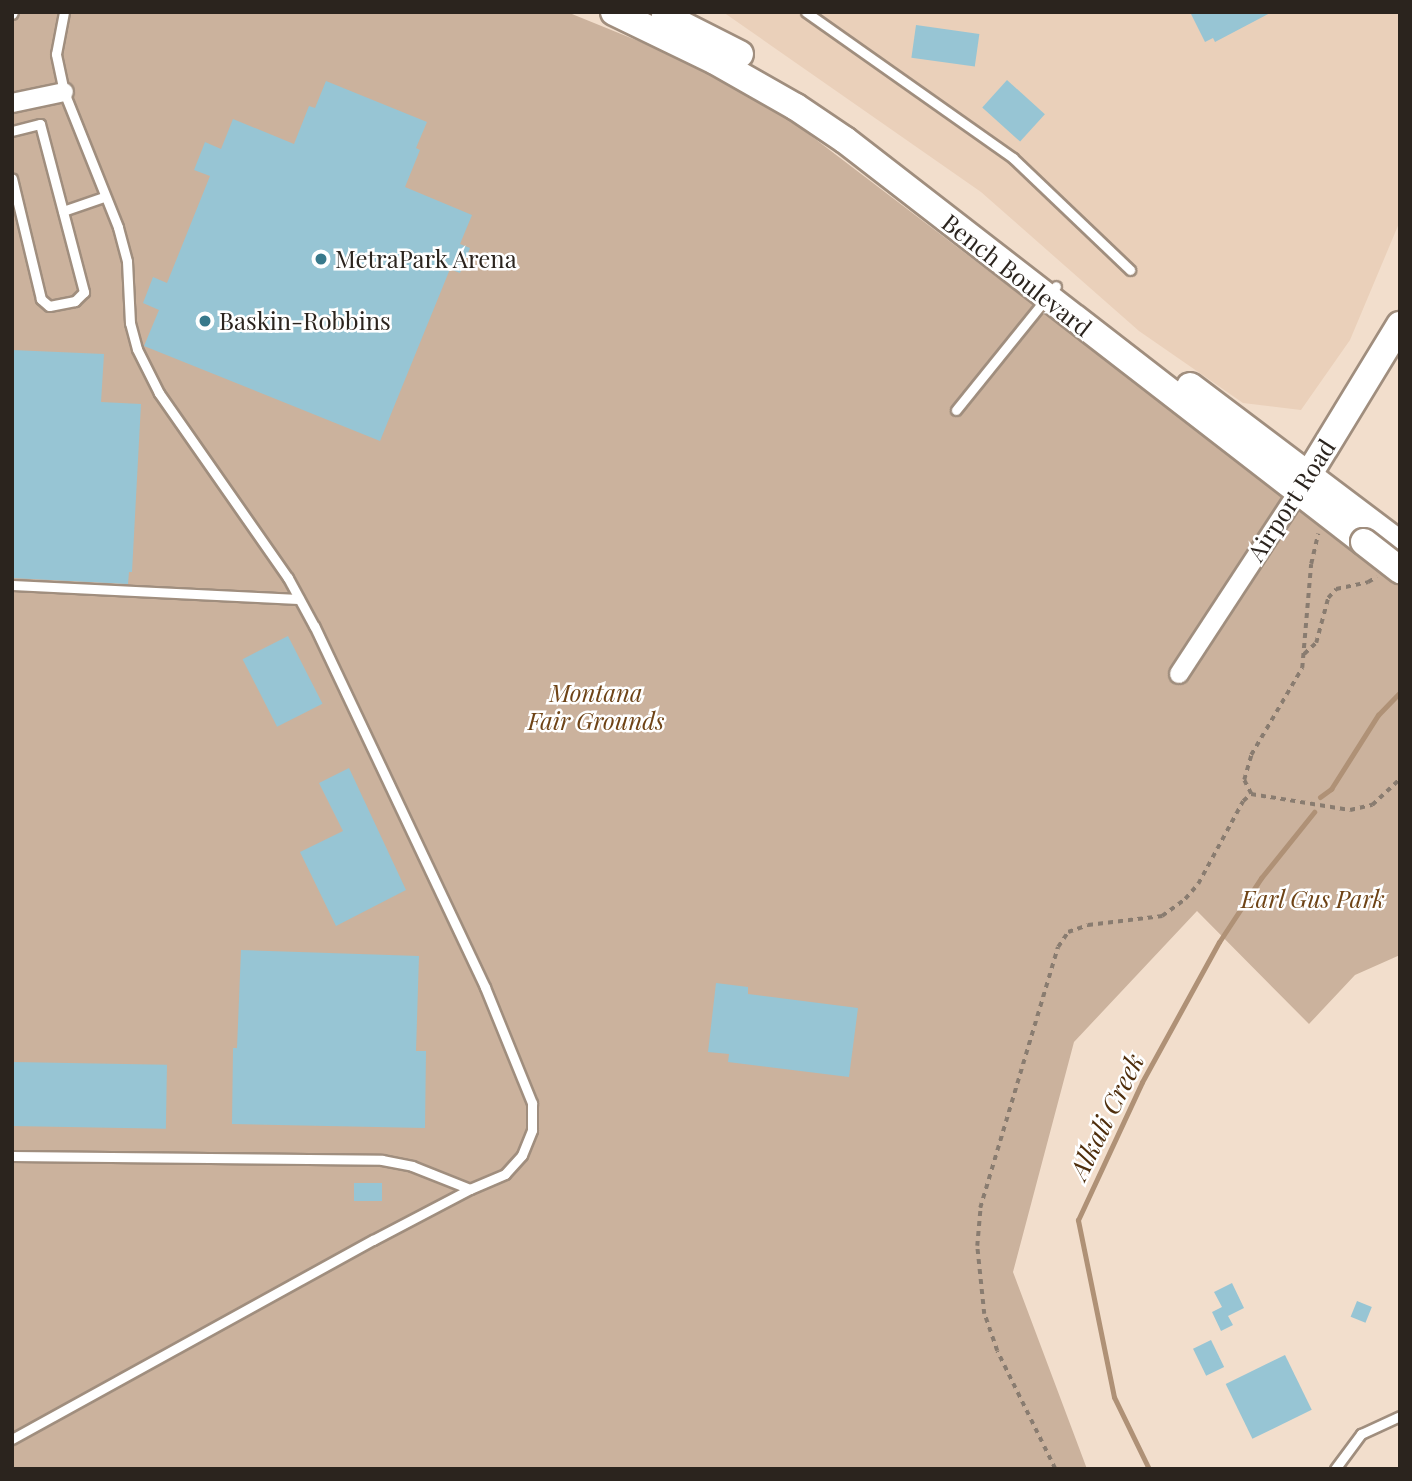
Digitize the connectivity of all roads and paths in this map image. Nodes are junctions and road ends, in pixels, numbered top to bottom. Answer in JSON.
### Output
{"nodes":[{"id":1,"x":64,"y":12,"type":"edge"},
{"id":2,"x":614,"y":12,"type":"edge"},
{"id":3,"x":657,"y":12,"type":"edge"},
{"id":4,"x":806,"y":12,"type":"edge"},
{"id":5,"x":64,"y":92,"type":"junction"},
{"id":6,"x":12,"y":103,"type":"edge"},
{"id":7,"x":12,"y":131,"type":"edge"},
{"id":8,"x":12,"y":178,"type":"edge"},
{"id":9,"x":104,"y":197,"type":"junction"},
{"id":10,"x":63,"y":211,"type":"junction"},
{"id":11,"x":1130,"y":270,"type":"dead end"},
{"id":12,"x":1051,"y":293,"type":"junction"},
{"id":13,"x":1400,"y":325,"type":"edge"},
{"id":14,"x":956,"y":410,"type":"dead end"},
{"id":15,"x":1303,"y":483,"type":"junction"},
{"id":16,"x":1335,"y":520,"type":"junction"},
{"id":17,"x":1370,"y":534,"type":"junction"},
{"id":18,"x":1400,"y":544,"type":"edge"},
{"id":19,"x":1392,"y":571,"type":"edge"},
{"id":20,"x":12,"y":585,"type":"edge"},
{"id":21,"x":299,"y":599,"type":"junction"},
{"id":22,"x":1303,"y":654,"type":"junction"},
{"id":23,"x":1179,"y":674,"type":"dead end"},
{"id":24,"x":1400,"y":779,"type":"edge"},
{"id":25,"x":1251,"y":794,"type":"junction"},
{"id":26,"x":12,"y":1156,"type":"edge"},
{"id":27,"x":470,"y":1189,"type":"junction"},
{"id":28,"x":1400,"y":1416,"type":"edge"},
{"id":29,"x":12,"y":1438,"type":"edge"},
{"id":30,"x":1055,"y":1469,"type":"edge"},
{"id":31,"x":1335,"y":1469,"type":"edge"}],
"edges":[{"from":1,"to":5,"type":"lane"},
{"from":2,"to":12,"type":"main road","name":"Bench Boulevard"},
{"from":3,"to":12,"type":"main road"},
{"from":4,"to":11,"type":"lane"},
{"from":5,"to":6,"type":"street"},
{"from":5,"to":9,"type":"lane"},
{"from":7,"to":10,"type":"lane"},
{"from":8,"to":10,"type":"lane"},
{"from":9,"to":10,"type":"lane"},
{"from":9,"to":21,"type":"lane"},
{"from":12,"to":14,"type":"lane"},
{"from":12,"to":15,"type":"main road"},
{"from":13,"to":15,"type":"main road","name":"Airport Road"},
{"from":15,"to":16,"type":"main road"},
{"from":15,"to":17,"type":"main road"},
{"from":15,"to":23,"type":"street","name":"Airport Road"},
{"from":16,"to":17,"type":"main road"},
{"from":16,"to":22,"type":"path"},
{"from":17,"to":18,"type":"main road"},
{"from":17,"to":19,"type":"main road","bridge":true},
{"from":19,"to":22,"type":"path"},
{"from":20,"to":21,"type":"lane"},
{"from":21,"to":27,"type":"lane"},
{"from":22,"to":25,"type":"path"},
{"from":24,"to":25,"type":"path"},
{"from":25,"to":30,"type":"path"},
{"from":26,"to":27,"type":"lane"},
{"from":27,"to":29,"type":"lane"},
{"from":28,"to":31,"type":"lane"}]}
